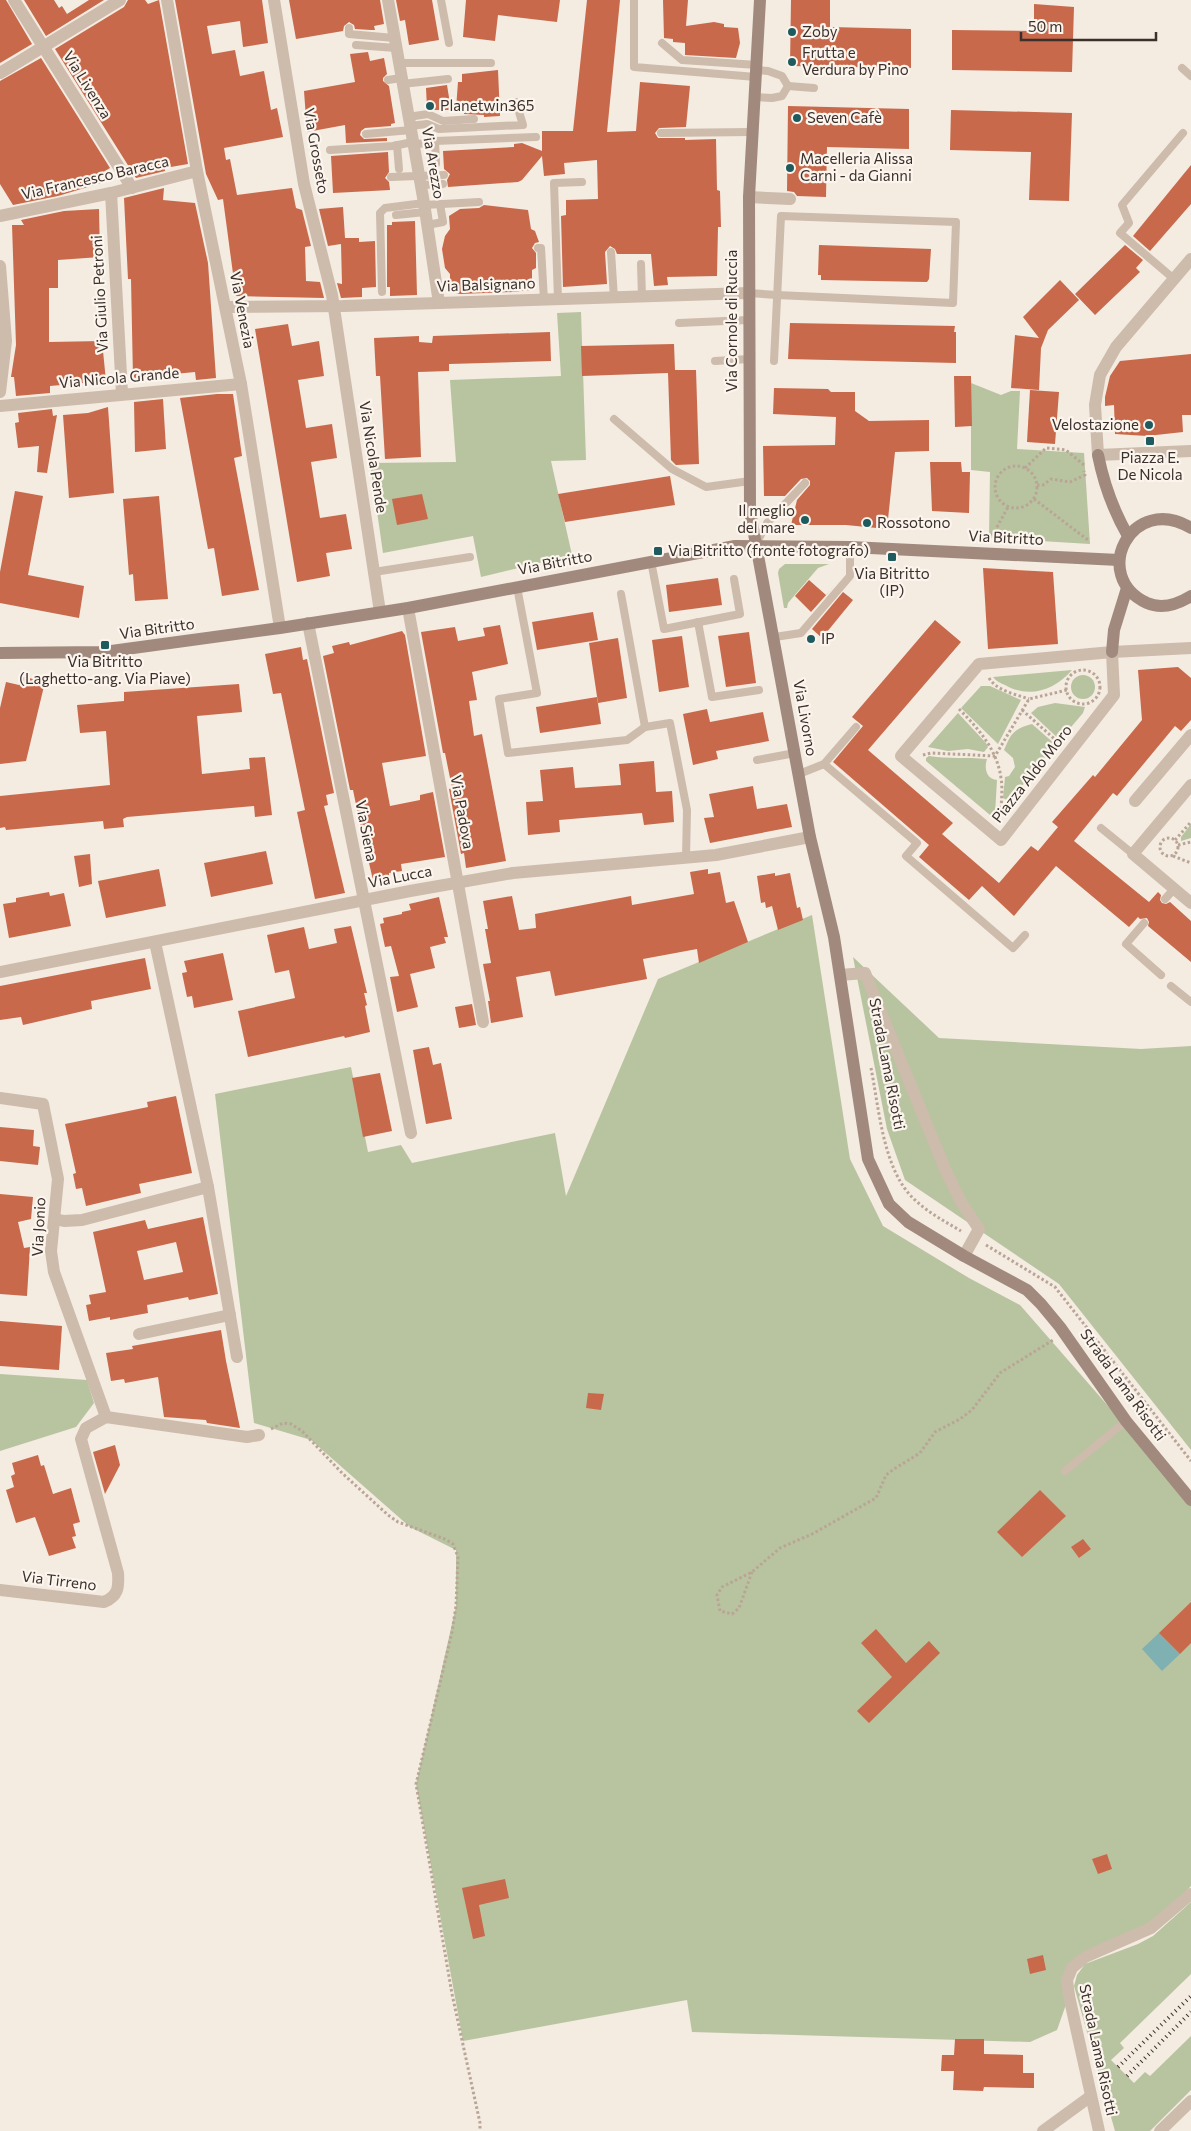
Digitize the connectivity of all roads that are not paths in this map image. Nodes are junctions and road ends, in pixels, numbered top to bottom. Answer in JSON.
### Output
{"nodes":[{"id":1,"x":14,"y":0,"type":"edge"},
{"id":2,"x":120,"y":0,"type":"edge"},
{"id":3,"x":167,"y":0,"type":"edge"},
{"id":4,"x":274,"y":0,"type":"edge"},
{"id":5,"x":388,"y":0,"type":"edge"},
{"id":6,"x":442,"y":0,"type":"edge"},
{"id":7,"x":634,"y":0,"type":"edge"},
{"id":8,"x":760,"y":0,"type":"edge"},
{"id":9,"x":349,"y":28,"type":"dead end"},
{"id":10,"x":395,"y":43,"type":"junction"},
{"id":11,"x":449,"y":43,"type":"dead end"},
{"id":12,"x":662,"y":43,"type":"dead end"},
{"id":13,"x":356,"y":45,"type":"dead end"},
{"id":14,"x":44,"y":47,"type":"junction"},
{"id":15,"x":398,"y":63,"type":"junction"},
{"id":16,"x":491,"y":63,"type":"dead end"},
{"id":17,"x":1182,"y":68,"type":"dead end"},
{"id":18,"x":756,"y":71,"type":"junction"},
{"id":19,"x":0,"y":74,"type":"edge"},
{"id":20,"x":1191,"y":76,"type":"edge"},
{"id":21,"x":448,"y":79,"type":"dead end"},
{"id":22,"x":388,"y":80,"type":"dead end"},
{"id":23,"x":402,"y":81,"type":"junction"},
{"id":24,"x":788,"y":86,"type":"junction"},
{"id":25,"x":814,"y":88,"type":"dead end"},
{"id":26,"x":754,"y":97,"type":"junction"},
{"id":27,"x":516,"y":102,"type":"dead end"},
{"id":28,"x":474,"y":119,"type":"dead end"},
{"id":29,"x":411,"y":132,"type":"junction"},
{"id":30,"x":752,"y":132,"type":"junction"},
{"id":31,"x":1183,"y":132,"type":"dead end"},
{"id":32,"x":661,"y":133,"type":"dead end"},
{"id":33,"x":366,"y":134,"type":"dead end"},
{"id":34,"x":536,"y":137,"type":"dead end"},
{"id":35,"x":435,"y":141,"type":"junction"},
{"id":36,"x":397,"y":145,"type":"junction"},
{"id":37,"x":330,"y":150,"type":"dead end"},
{"id":38,"x":436,"y":164,"type":"dead end"},
{"id":39,"x":399,"y":169,"type":"dead end"},
{"id":40,"x":197,"y":171,"type":"junction"},
{"id":41,"x":444,"y":175,"type":"dead end"},
{"id":42,"x":391,"y":177,"type":"dead end"},
{"id":43,"x":420,"y":181,"type":"junction"},
{"id":44,"x":582,"y":182,"type":"dead end"},
{"id":45,"x":443,"y":184,"type":"dead end"},
{"id":46,"x":132,"y":188,"type":"junction"},
{"id":47,"x":111,"y":193,"type":"junction"},
{"id":48,"x":749,"y":197,"type":"junction"},
{"id":49,"x":790,"y":199,"type":"dead end"},
{"id":50,"x":479,"y":202,"type":"dead end"},
{"id":51,"x":440,"y":204,"type":"junction"},
{"id":52,"x":425,"y":211,"type":"junction"},
{"id":53,"x":0,"y":216,"type":"edge"},
{"id":54,"x":396,"y":216,"type":"dead end"},
{"id":55,"x":538,"y":248,"type":"dead end"},
{"id":56,"x":611,"y":252,"type":"dead end"},
{"id":57,"x":1191,"y":259,"type":"edge"},
{"id":58,"x":641,"y":264,"type":"dead end"},
{"id":59,"x":0,"y":266,"type":"edge"},
{"id":60,"x":1174,"y":279,"type":"junction"},
{"id":61,"x":382,"y":292,"type":"dead end"},
{"id":62,"x":748,"y":293,"type":"junction"},
{"id":63,"x":777,"y":295,"type":"junction"},
{"id":64,"x":642,"y":297,"type":"junction"},
{"id":65,"x":614,"y":298,"type":"junction"},
{"id":66,"x":558,"y":299,"type":"junction"},
{"id":67,"x":544,"y":300,"type":"junction"},
{"id":68,"x":439,"y":303,"type":"junction"},
{"id":69,"x":226,"y":307,"type":"junction"},
{"id":70,"x":334,"y":307,"type":"junction"},
{"id":71,"x":748,"y":320,"type":"junction"},
{"id":72,"x":679,"y":324,"type":"dead end"},
{"id":73,"x":749,"y":359,"type":"junction"},
{"id":74,"x":715,"y":360,"type":"dead end"},
{"id":75,"x":774,"y":361,"type":"dead end"},
{"id":76,"x":241,"y":384,"type":"junction"},
{"id":77,"x":0,"y":392,"type":"edge"},
{"id":78,"x":122,"y":394,"type":"junction"},
{"id":79,"x":0,"y":406,"type":"edge"},
{"id":80,"x":614,"y":419,"type":"dead end"},
{"id":81,"x":1191,"y":451,"type":"edge"},
{"id":82,"x":1098,"y":456,"type":"junction"},
{"id":83,"x":750,"y":482,"type":"junction"},
{"id":84,"x":805,"y":483,"type":"dead end"},
{"id":85,"x":1191,"y":528,"type":"edge"},
{"id":86,"x":1128,"y":536,"type":"junction"},
{"id":87,"x":756,"y":545,"type":"junction"},
{"id":88,"x":850,"y":548,"type":"junction"},
{"id":89,"x":470,"y":557,"type":"dead end"},
{"id":90,"x":1119,"y":560,"type":"junction"},
{"id":91,"x":651,"y":562,"type":"junction"},
{"id":92,"x":374,"y":572,"type":"junction"},
{"id":93,"x":734,"y":580,"type":"dead end"},
{"id":94,"x":517,"y":587,"type":"junction"},
{"id":95,"x":1127,"y":588,"type":"junction"},
{"id":96,"x":621,"y":594,"type":"dead end"},
{"id":97,"x":1191,"y":596,"type":"edge"},
{"id":98,"x":408,"y":608,"type":"junction"},
{"id":99,"x":380,"y":612,"type":"junction"},
{"id":100,"x":698,"y":622,"type":"junction"},
{"id":101,"x":308,"y":624,"type":"junction"},
{"id":102,"x":280,"y":628,"type":"junction"},
{"id":103,"x":775,"y":637,"type":"junction"},
{"id":104,"x":1191,"y":648,"type":"edge"},
{"id":105,"x":1112,"y":652,"type":"junction"},
{"id":106,"x":0,"y":653,"type":"edge"},
{"id":107,"x":759,"y":690,"type":"dead end"},
{"id":108,"x":646,"y":727,"type":"junction"},
{"id":109,"x":856,"y":727,"type":"dead end"},
{"id":110,"x":1191,"y":735,"type":"edge"},
{"id":111,"x":795,"y":753,"type":"junction"},
{"id":112,"x":757,"y":760,"type":"dead end"},
{"id":113,"x":824,"y":764,"type":"junction"},
{"id":114,"x":799,"y":774,"type":"junction"},
{"id":115,"x":1191,"y":785,"type":"edge"},
{"id":116,"x":1135,"y":801,"type":"dead end"},
{"id":117,"x":1101,"y":828,"type":"dead end"},
{"id":118,"x":810,"y":837,"type":"junction"},
{"id":119,"x":1133,"y":854,"type":"junction"},
{"id":120,"x":686,"y":858,"type":"junction"},
{"id":121,"x":458,"y":882,"type":"junction"},
{"id":122,"x":1174,"y":889,"type":"junction"},
{"id":123,"x":825,"y":896,"type":"joint"},
{"id":124,"x":1165,"y":899,"type":"dead end"},
{"id":125,"x":363,"y":900,"type":"junction"},
{"id":126,"x":1191,"y":903,"type":"edge"},
{"id":127,"x":1144,"y":923,"type":"dead end"},
{"id":128,"x":1025,"y":935,"type":"dead end"},
{"id":129,"x":155,"y":942,"type":"junction"},
{"id":130,"x":0,"y":972,"type":"edge"},
{"id":131,"x":840,"y":975,"type":"junction"},
{"id":132,"x":1161,"y":975,"type":"dead end"},
{"id":133,"x":1172,"y":986,"type":"dead end"},
{"id":134,"x":1191,"y":1002,"type":"edge"},
{"id":135,"x":483,"y":1022,"type":"dead end"},
{"id":136,"x":0,"y":1098,"type":"edge"},
{"id":137,"x":410,"y":1133,"type":"dead end"},
{"id":138,"x":208,"y":1187,"type":"junction"},
{"id":139,"x":54,"y":1219,"type":"junction"},
{"id":140,"x":964,"y":1256,"type":"junction"},
{"id":141,"x":230,"y":1315,"type":"junction"},
{"id":142,"x":139,"y":1334,"type":"dead end"},
{"id":143,"x":237,"y":1357,"type":"dead end"},
{"id":144,"x":106,"y":1417,"type":"junction"},
{"id":145,"x":1126,"y":1421,"type":"junction"},
{"id":146,"x":259,"y":1435,"type":"road end"},
{"id":147,"x":1065,"y":1471,"type":"dead end"},
{"id":148,"x":1191,"y":1500,"type":"edge"},
{"id":149,"x":0,"y":1590,"type":"edge"},
{"id":150,"x":1191,"y":1894,"type":"edge"},
{"id":151,"x":1091,"y":2096,"type":"junction"},
{"id":152,"x":1191,"y":2101,"type":"edge"},
{"id":153,"x":1043,"y":2131,"type":"edge"},
{"id":154,"x":1099,"y":2131,"type":"edge"},
{"id":155,"x":1160,"y":2131,"type":"edge"}],
"edges":[{"from":1,"to":14,"type":"street","name":"Via Livenza"},
{"from":2,"to":14,"type":"street"},
{"from":3,"to":40,"type":"street","name":"Via Venezia"},
{"from":4,"to":70,"type":"street","name":"Via Grosseto"},
{"from":5,"to":10,"type":"street","name":"Via Arezzo"},
{"from":6,"to":11,"type":"lane"},
{"from":7,"to":18,"type":"lane"},
{"from":8,"to":18,"type":"street","name":"Via Cornole di Ruccia"},
{"from":9,"to":10,"type":"lane"},
{"from":10,"to":13,"type":"lane"},
{"from":10,"to":15,"type":"street","name":"Via Arezzo"},
{"from":12,"to":18,"type":"lane"},
{"from":14,"to":19,"type":"street"},
{"from":14,"to":46,"type":"street","name":"Via Livenza"},
{"from":15,"to":16,"type":"lane"},
{"from":15,"to":23,"type":"street","name":"Via Arezzo"},
{"from":17,"to":20,"type":"lane"},
{"from":18,"to":24,"type":"lane"},
{"from":18,"to":26,"type":"street","name":"Via Cornole di Ruccia"},
{"from":21,"to":23,"type":"lane"},
{"from":22,"to":23,"type":"lane"},
{"from":23,"to":29,"type":"street","name":"Via Arezzo"},
{"from":24,"to":25,"type":"lane"},
{"from":24,"to":26,"type":"lane"},
{"from":26,"to":30,"type":"street","name":"Via Cornole di Ruccia"},
{"from":27,"to":29,"type":"lane"},
{"from":28,"to":29,"type":"lane"},
{"from":29,"to":33,"type":"lane"},
{"from":29,"to":35,"type":"lane"},
{"from":29,"to":36,"type":"lane"},
{"from":29,"to":43,"type":"street","name":"Via Arezzo"},
{"from":30,"to":32,"type":"lane"},
{"from":30,"to":48,"type":"street","name":"Via Cornole di Ruccia"},
{"from":31,"to":60,"type":"lane"},
{"from":34,"to":35,"type":"lane"},
{"from":35,"to":38,"type":"lane"},
{"from":36,"to":37,"type":"lane"},
{"from":36,"to":39,"type":"lane"},
{"from":40,"to":46,"type":"street","name":"Via Francesco Baracca"},
{"from":40,"to":69,"type":"street","name":"Via Venezia"},
{"from":41,"to":43,"type":"lane"},
{"from":42,"to":43,"type":"lane"},
{"from":43,"to":45,"type":"lane"},
{"from":43,"to":52,"type":"street","name":"Via Arezzo"},
{"from":44,"to":66,"type":"lane"},
{"from":46,"to":47,"type":"street","name":"Via Francesco Baracca"},
{"from":47,"to":53,"type":"street","name":"Via Francesco Baracca"},
{"from":47,"to":78,"type":"street","name":"Via Giulio Petroni"},
{"from":48,"to":49,"type":"street"},
{"from":48,"to":62,"type":"street","name":"Via Cornole di Ruccia"},
{"from":50,"to":51,"type":"lane"},
{"from":51,"to":52,"type":"lane"},
{"from":51,"to":52,"type":"lane"},
{"from":52,"to":54,"type":"lane"},
{"from":52,"to":61,"type":"lane"},
{"from":52,"to":68,"type":"street","name":"Via Arezzo"},
{"from":55,"to":67,"type":"lane"},
{"from":56,"to":65,"type":"lane"},
{"from":57,"to":60,"type":"street"},
{"from":58,"to":64,"type":"lane"},
{"from":59,"to":77,"type":"street"},
{"from":60,"to":82,"type":"street"},
{"from":62,"to":63,"type":"lane"},
{"from":62,"to":64,"type":"street","name":"Via Balsignano"},
{"from":62,"to":71,"type":"street","name":"Via Cornole di Ruccia"},
{"from":63,"to":63,"type":"lane"},
{"from":63,"to":75,"type":"lane"},
{"from":64,"to":65,"type":"street","name":"Via Balsignano"},
{"from":65,"to":66,"type":"street","name":"Via Balsignano"},
{"from":66,"to":67,"type":"street","name":"Via Balsignano"},
{"from":67,"to":68,"type":"street","name":"Via Balsignano"},
{"from":68,"to":70,"type":"street","name":"Via Balsignano"},
{"from":69,"to":70,"type":"street","name":"Via Balsignano"},
{"from":69,"to":76,"type":"street","name":"Via Venezia"},
{"from":70,"to":92,"type":"street","name":"Via Nicola Pende"},
{"from":71,"to":72,"type":"lane"},
{"from":71,"to":73,"type":"street","name":"Via Cornole di Ruccia"},
{"from":73,"to":74,"type":"lane"},
{"from":73,"to":83,"type":"street","name":"Via Cornole di Ruccia"},
{"from":76,"to":78,"type":"street","name":"Via Nicola Grande"},
{"from":76,"to":102,"type":"street","name":"Via Venezia"},
{"from":78,"to":79,"type":"street","name":"Via Nicola Grande"},
{"from":80,"to":83,"type":"lane"},
{"from":81,"to":82,"type":"street"},
{"from":82,"to":86,"type":"street"},
{"from":83,"to":87,"type":"street","name":"Via Cornole di Ruccia"},
{"from":84,"to":87,"type":"lane"},
{"from":85,"to":86,"type":"street"},
{"from":86,"to":90,"type":"street"},
{"from":87,"to":88,"type":"street","name":"Via Bitritto"},
{"from":87,"to":91,"type":"street","name":"Via Bitritto"},
{"from":87,"to":103,"type":"street","name":"Via Livorno"},
{"from":88,"to":90,"type":"street","name":"Via Bitritto"},
{"from":88,"to":103,"type":"lane"},
{"from":89,"to":92,"type":"lane"},
{"from":90,"to":95,"type":"street"},
{"from":91,"to":94,"type":"street","name":"Via Bitritto"},
{"from":91,"to":100,"type":"lane"},
{"from":92,"to":99,"type":"street","name":"Via Nicola Pende"},
{"from":93,"to":100,"type":"lane"},
{"from":94,"to":98,"type":"street","name":"Via Bitritto"},
{"from":94,"to":108,"type":"lane"},
{"from":95,"to":97,"type":"street"},
{"from":95,"to":105,"type":"street"},
{"from":96,"to":108,"type":"lane"},
{"from":98,"to":99,"type":"street","name":"Via Bitritto"},
{"from":98,"to":121,"type":"street","name":"Via Padova"},
{"from":99,"to":101,"type":"street","name":"Via Bitritto"},
{"from":100,"to":107,"type":"lane"},
{"from":101,"to":102,"type":"street","name":"Via Bitritto"},
{"from":101,"to":125,"type":"street","name":"Via Siena"},
{"from":102,"to":106,"type":"street","name":"Via Bitritto"},
{"from":103,"to":111,"type":"street","name":"Via Livorno"},
{"from":104,"to":105,"type":"street"},
{"from":105,"to":105,"type":"street","name":"Piazza Aldo Moro"},
{"from":108,"to":120,"type":"lane"},
{"from":109,"to":113,"type":"lane"},
{"from":110,"to":116,"type":"street"},
{"from":111,"to":112,"type":"lane"},
{"from":111,"to":114,"type":"street","name":"Via Livorno"},
{"from":113,"to":114,"type":"lane"},
{"from":113,"to":128,"type":"lane"},
{"from":114,"to":118,"type":"street","name":"Via Livorno"},
{"from":115,"to":119,"type":"street"},
{"from":117,"to":119,"type":"lane"},
{"from":118,"to":120,"type":"street","name":"Via Lucca"},
{"from":118,"to":123,"type":"street","name":"Via Livorno"},
{"from":119,"to":122,"type":"street"},
{"from":120,"to":121,"type":"street","name":"Via Lucca"},
{"from":121,"to":125,"type":"street","name":"Via Lucca"},
{"from":121,"to":135,"type":"street","name":"Via Padova"},
{"from":122,"to":124,"type":"lane"},
{"from":122,"to":126,"type":"street"},
{"from":123,"to":131,"type":"street","name":"Strada Lama Risotti"},
{"from":125,"to":129,"type":"street","name":"Via Lucca"},
{"from":125,"to":137,"type":"street","name":"Via Siena"},
{"from":127,"to":132,"type":"lane"},
{"from":129,"to":130,"type":"street","name":"Via Lucca"},
{"from":129,"to":138,"type":"street"},
{"from":131,"to":140,"type":"street","name":"Strada Lama Risotti"},
{"from":131,"to":140,"type":"street"},
{"from":133,"to":134,"type":"lane"},
{"from":136,"to":139,"type":"street","name":"Via Jonio"},
{"from":138,"to":139,"type":"street"},
{"from":138,"to":141,"type":"street"},
{"from":139,"to":144,"type":"street","name":"Via Jonio"},
{"from":140,"to":145,"type":"street","name":"Strada Lama Risotti"},
{"from":141,"to":142,"type":"street"},
{"from":141,"to":143,"type":"street"},
{"from":144,"to":146,"type":"street"},
{"from":144,"to":149,"type":"street","name":"Via Tirreno"},
{"from":145,"to":147,"type":"lane"},
{"from":145,"to":148,"type":"street","name":"Strada Lama Risotti"},
{"from":150,"to":151,"type":"street","name":"Strada Lama Risotti","bridge":true},
{"from":151,"to":153,"type":"street"},
{"from":151,"to":154,"type":"street","name":"Strada Lama Risotti","bridge":true},
{"from":152,"to":155,"type":"street"}]}
